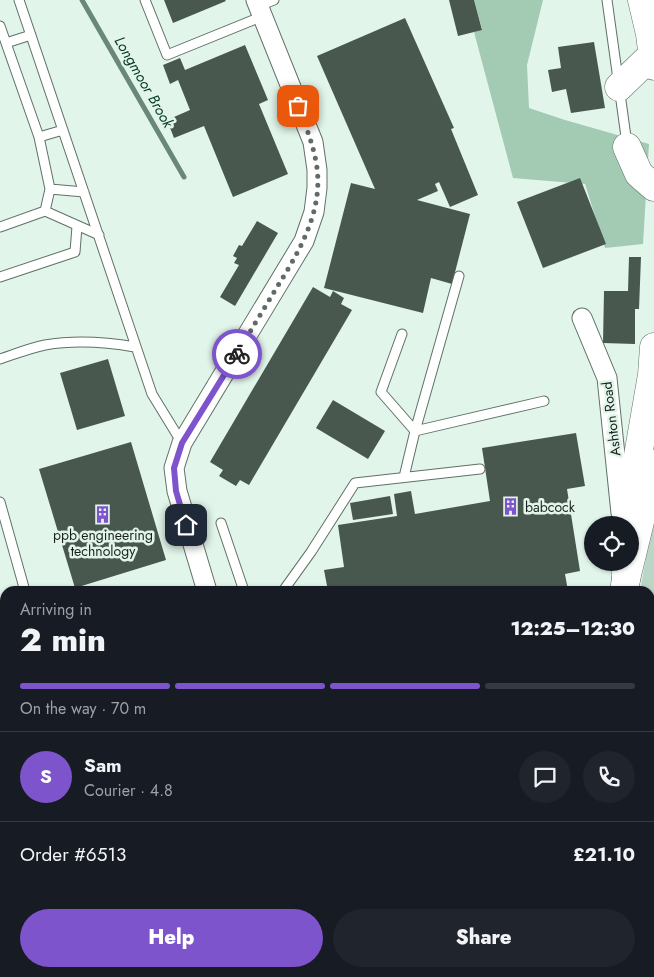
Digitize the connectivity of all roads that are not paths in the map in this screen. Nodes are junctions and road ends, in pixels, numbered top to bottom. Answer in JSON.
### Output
{"nodes":[{"id":1,"x":20,"y":0,"type":"edge"},
{"id":2,"x":145,"y":0,"type":"edge"},
{"id":3,"x":606,"y":0,"type":"edge"},
{"id":4,"x":642,"y":0,"type":"edge"},
{"id":5,"x":263,"y":6,"type":"edge"},
{"id":6,"x":0,"y":26,"type":"edge"},
{"id":7,"x":31,"y":35,"type":"junction"},
{"id":8,"x":6,"y":43,"type":"junction"},
{"id":9,"x":653,"y":60,"type":"edge"},
{"id":10,"x":619,"y":87,"type":"junction"},
{"id":11,"x":64,"y":130,"type":"junction"},
{"id":12,"x":40,"y":137,"type":"junction"},
{"id":13,"x":627,"y":147,"type":"joint"},
{"id":14,"x":654,"y":187,"type":"edge"},
{"id":15,"x":50,"y":189,"type":"junction"},
{"id":16,"x":84,"y":192,"type":"junction"},
{"id":17,"x":45,"y":211,"type":"junction"},
{"id":18,"x":77,"y":226,"type":"junction"},
{"id":19,"x":0,"y":227,"type":"edge"},
{"id":20,"x":99,"y":236,"type":"junction"},
{"id":21,"x":459,"y":276,"type":"dead end"},
{"id":22,"x":0,"y":277,"type":"edge"},
{"id":23,"x":582,"y":318,"type":"dead end"},
{"id":24,"x":402,"y":334,"type":"dead end"},
{"id":25,"x":135,"y":347,"type":"junction"},
{"id":26,"x":654,"y":347,"type":"edge"},
{"id":27,"x":0,"y":359,"type":"edge"},
{"id":28,"x":544,"y":401,"type":"dead end"},
{"id":29,"x":415,"y":431,"type":"junction"},
{"id":30,"x":182,"y":443,"type":"junction"},
{"id":31,"x":654,"y":464,"type":"edge"},
{"id":32,"x":480,"y":469,"type":"dead end"},
{"id":33,"x":404,"y":477,"type":"junction"},
{"id":34,"x":0,"y":502,"type":"edge"},
{"id":35,"x":624,"y":516,"type":"edge"},
{"id":36,"x":627,"y":516,"type":"edge"},
{"id":37,"x":220,"y":523,"type":"dead end"},
{"id":38,"x":625,"y":578,"type":"edge"},
{"id":39,"x":25,"y":586,"type":"edge"},
{"id":40,"x":205,"y":586,"type":"edge"},
{"id":41,"x":242,"y":586,"type":"edge"},
{"id":42,"x":286,"y":586,"type":"edge"}],
"edges":[{"from":1,"to":7,"type":"lane"},
{"from":2,"to":5,"type":"lane"},
{"from":3,"to":10,"type":"lane"},
{"from":4,"to":9,"type":"main road"},
{"from":5,"to":30,"type":"street"},
{"from":6,"to":8,"type":"lane"},
{"from":7,"to":8,"type":"lane"},
{"from":7,"to":11,"type":"lane"},
{"from":8,"to":12,"type":"lane"},
{"from":9,"to":10,"type":"main road"},
{"from":10,"to":13,"type":"lane"},
{"from":11,"to":12,"type":"lane"},
{"from":11,"to":16,"type":"lane"},
{"from":12,"to":15,"type":"lane"},
{"from":13,"to":14,"type":"main road"},
{"from":15,"to":16,"type":"lane"},
{"from":15,"to":17,"type":"lane"},
{"from":16,"to":20,"type":"lane"},
{"from":17,"to":18,"type":"lane"},
{"from":17,"to":19,"type":"lane"},
{"from":18,"to":20,"type":"lane"},
{"from":18,"to":22,"type":"lane"},
{"from":20,"to":25,"type":"lane"},
{"from":21,"to":29,"type":"lane"},
{"from":23,"to":35,"type":"street","name":"Ashton Road"},
{"from":24,"to":29,"type":"lane"},
{"from":25,"to":27,"type":"lane"},
{"from":25,"to":30,"type":"lane"},
{"from":26,"to":36,"type":"main road"},
{"from":28,"to":29,"type":"lane"},
{"from":29,"to":33,"type":"lane"},
{"from":30,"to":40,"type":"street"},
{"from":31,"to":38,"type":"main road"},
{"from":32,"to":33,"type":"lane"},
{"from":33,"to":42,"type":"lane"},
{"from":34,"to":39,"type":"lane"},
{"from":37,"to":41,"type":"lane"}]}
